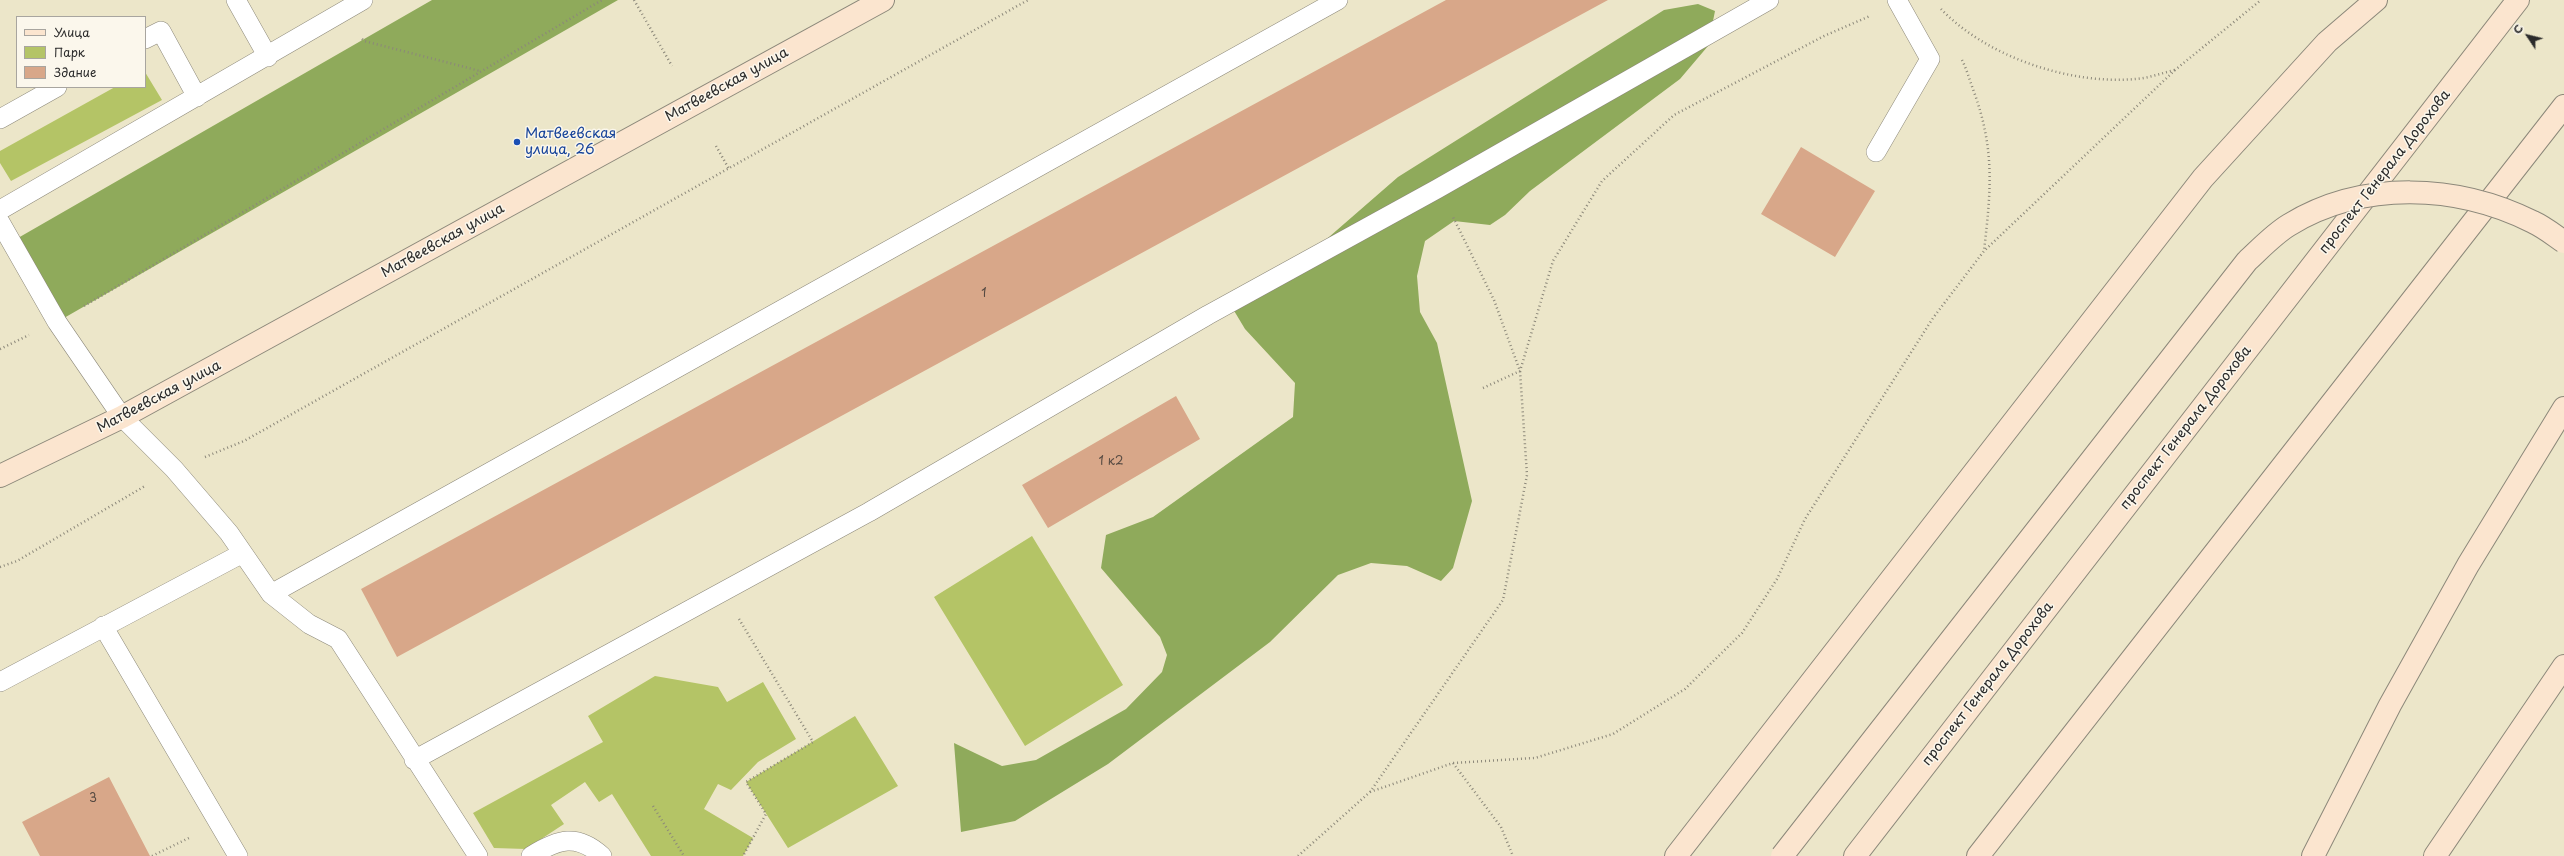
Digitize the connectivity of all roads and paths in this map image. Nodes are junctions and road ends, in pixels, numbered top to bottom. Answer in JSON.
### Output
{"nodes":[{"id":1,"x":236,"y":0,"type":"edge"},
{"id":2,"x":363,"y":0,"type":"edge"},
{"id":3,"x":602,"y":0,"type":"edge"},
{"id":4,"x":634,"y":0,"type":"edge"},
{"id":5,"x":883,"y":0,"type":"edge"},
{"id":6,"x":1028,"y":0,"type":"edge"},
{"id":7,"x":1338,"y":0,"type":"edge"},
{"id":8,"x":1769,"y":0,"type":"edge"},
{"id":9,"x":2261,"y":0,"type":"edge"},
{"id":10,"x":2376,"y":0,"type":"edge"},
{"id":11,"x":2518,"y":0,"type":"edge"},
{"id":12,"x":1898,"y":2,"type":"edge"},
{"id":13,"x":1937,"y":5,"type":"dead end"},
{"id":14,"x":345,"y":11,"type":"junction"},
{"id":15,"x":146,"y":38,"type":"edge"},
{"id":16,"x":1960,"y":56,"type":"dead end"},
{"id":17,"x":268,"y":57,"type":"junction"},
{"id":18,"x":672,"y":66,"type":"dead end"},
{"id":19,"x":2175,"y":70,"type":"junction"},
{"id":20,"x":480,"y":71,"type":"junction"},
{"id":21,"x":55,"y":88,"type":"edge"},
{"id":22,"x":197,"y":97,"type":"junction"},
{"id":23,"x":2564,"y":106,"type":"edge"},
{"id":24,"x":0,"y":119,"type":"edge"},
{"id":25,"x":716,"y":146,"type":"dead end"},
{"id":26,"x":1876,"y":152,"type":"dead end"},
{"id":27,"x":729,"y":169,"type":"junction"},
{"id":28,"x":1437,"y":189,"type":"junction"},
{"id":29,"x":0,"y":210,"type":"edge"},
{"id":30,"x":0,"y":222,"type":"edge"},
{"id":31,"x":2564,"y":242,"type":"edge"},
{"id":32,"x":1984,"y":251,"type":"junction"},
{"id":33,"x":58,"y":322,"type":"junction"},
{"id":34,"x":0,"y":349,"type":"edge"},
{"id":35,"x":1520,"y":371,"type":"junction"},
{"id":36,"x":1483,"y":388,"type":"dead end"},
{"id":37,"x":2564,"y":408,"type":"edge"},
{"id":38,"x":122,"y":417,"type":"junction"},
{"id":39,"x":174,"y":469,"type":"junction"},
{"id":40,"x":0,"y":476,"type":"edge"},
{"id":41,"x":241,"y":554,"type":"junction"},
{"id":42,"x":0,"y":567,"type":"edge"},
{"id":43,"x":723,"y":592,"type":"junction"},
{"id":44,"x":271,"y":594,"type":"junction"},
{"id":45,"x":103,"y":626,"type":"junction"},
{"id":46,"x":2564,"y":666,"type":"edge"},
{"id":47,"x":0,"y":682,"type":"edge"},
{"id":48,"x":414,"y":760,"type":"junction"},
{"id":49,"x":1453,"y":763,"type":"junction"},
{"id":50,"x":1370,"y":792,"type":"junction"},
{"id":51,"x":653,"y":806,"type":"dead end"},
{"id":52,"x":220,"y":824,"type":"junction"},
{"id":53,"x":152,"y":856,"type":"edge"},
{"id":54,"x":238,"y":856,"type":"edge"},
{"id":55,"x":478,"y":856,"type":"edge"},
{"id":56,"x":531,"y":856,"type":"edge"},
{"id":57,"x":602,"y":856,"type":"edge"},
{"id":58,"x":684,"y":856,"type":"edge"},
{"id":59,"x":743,"y":856,"type":"edge"},
{"id":60,"x":1298,"y":856,"type":"edge"},
{"id":61,"x":1513,"y":856,"type":"edge"},
{"id":62,"x":1676,"y":856,"type":"edge"},
{"id":63,"x":1782,"y":856,"type":"edge"},
{"id":64,"x":1854,"y":856,"type":"edge"},
{"id":65,"x":1978,"y":856,"type":"edge"},
{"id":66,"x":2313,"y":856,"type":"edge"},
{"id":67,"x":2435,"y":856,"type":"edge"}],
"edges":[{"from":1,"to":17,"type":"lane"},
{"from":2,"to":14,"type":"lane"},
{"from":3,"to":20,"type":"path"},
{"from":4,"to":18,"type":"path"},
{"from":5,"to":38,"type":"main road","name":"Матвеевская улица"},
{"from":6,"to":27,"type":"path"},
{"from":7,"to":44,"type":"lane"},
{"from":8,"to":28,"type":"lane"},
{"from":9,"to":19,"type":"path"},
{"from":10,"to":62,"type":"main road"},
{"from":11,"to":64,"type":"main road","name":"проспект Генерала Дорохова"},
{"from":12,"to":26,"type":"lane"},
{"from":12,"to":35,"type":"path"},
{"from":13,"to":19,"type":"path"},
{"from":14,"to":17,"type":"lane"},
{"from":14,"to":20,"type":"path"},
{"from":15,"to":22,"type":"lane"},
{"from":16,"to":32,"type":"path"},
{"from":17,"to":22,"type":"lane"},
{"from":19,"to":32,"type":"path"},
{"from":20,"to":33,"type":"path"},
{"from":21,"to":24,"type":"lane"},
{"from":22,"to":29,"type":"lane"},
{"from":23,"to":65,"type":"main road"},
{"from":25,"to":27,"type":"path"},
{"from":27,"to":39,"type":"path"},
{"from":28,"to":35,"type":"path"},
{"from":28,"to":43,"type":"lane"},
{"from":30,"to":33,"type":"lane"},
{"from":31,"to":63,"type":"main road","bridge":true},
{"from":32,"to":49,"type":"path"},
{"from":33,"to":34,"type":"path"},
{"from":33,"to":38,"type":"lane"},
{"from":35,"to":36,"type":"path"},
{"from":35,"to":50,"type":"path"},
{"from":37,"to":66,"type":"main road"},
{"from":38,"to":39,"type":"lane"},
{"from":38,"to":40,"type":"main road","name":"Матвеевская улица"},
{"from":39,"to":41,"type":"lane"},
{"from":39,"to":42,"type":"path"},
{"from":41,"to":44,"type":"lane"},
{"from":41,"to":45,"type":"lane"},
{"from":43,"to":48,"type":"lane"},
{"from":43,"to":59,"type":"path"},
{"from":44,"to":48,"type":"lane"},
{"from":45,"to":47,"type":"lane"},
{"from":45,"to":52,"type":"lane"},
{"from":46,"to":67,"type":"main road"},
{"from":48,"to":55,"type":"lane"},
{"from":49,"to":50,"type":"path"},
{"from":49,"to":61,"type":"path"},
{"from":50,"to":60,"type":"path"},
{"from":51,"to":58,"type":"path"},
{"from":52,"to":53,"type":"path"},
{"from":52,"to":54,"type":"lane"},
{"from":56,"to":57,"type":"lane"}]}
